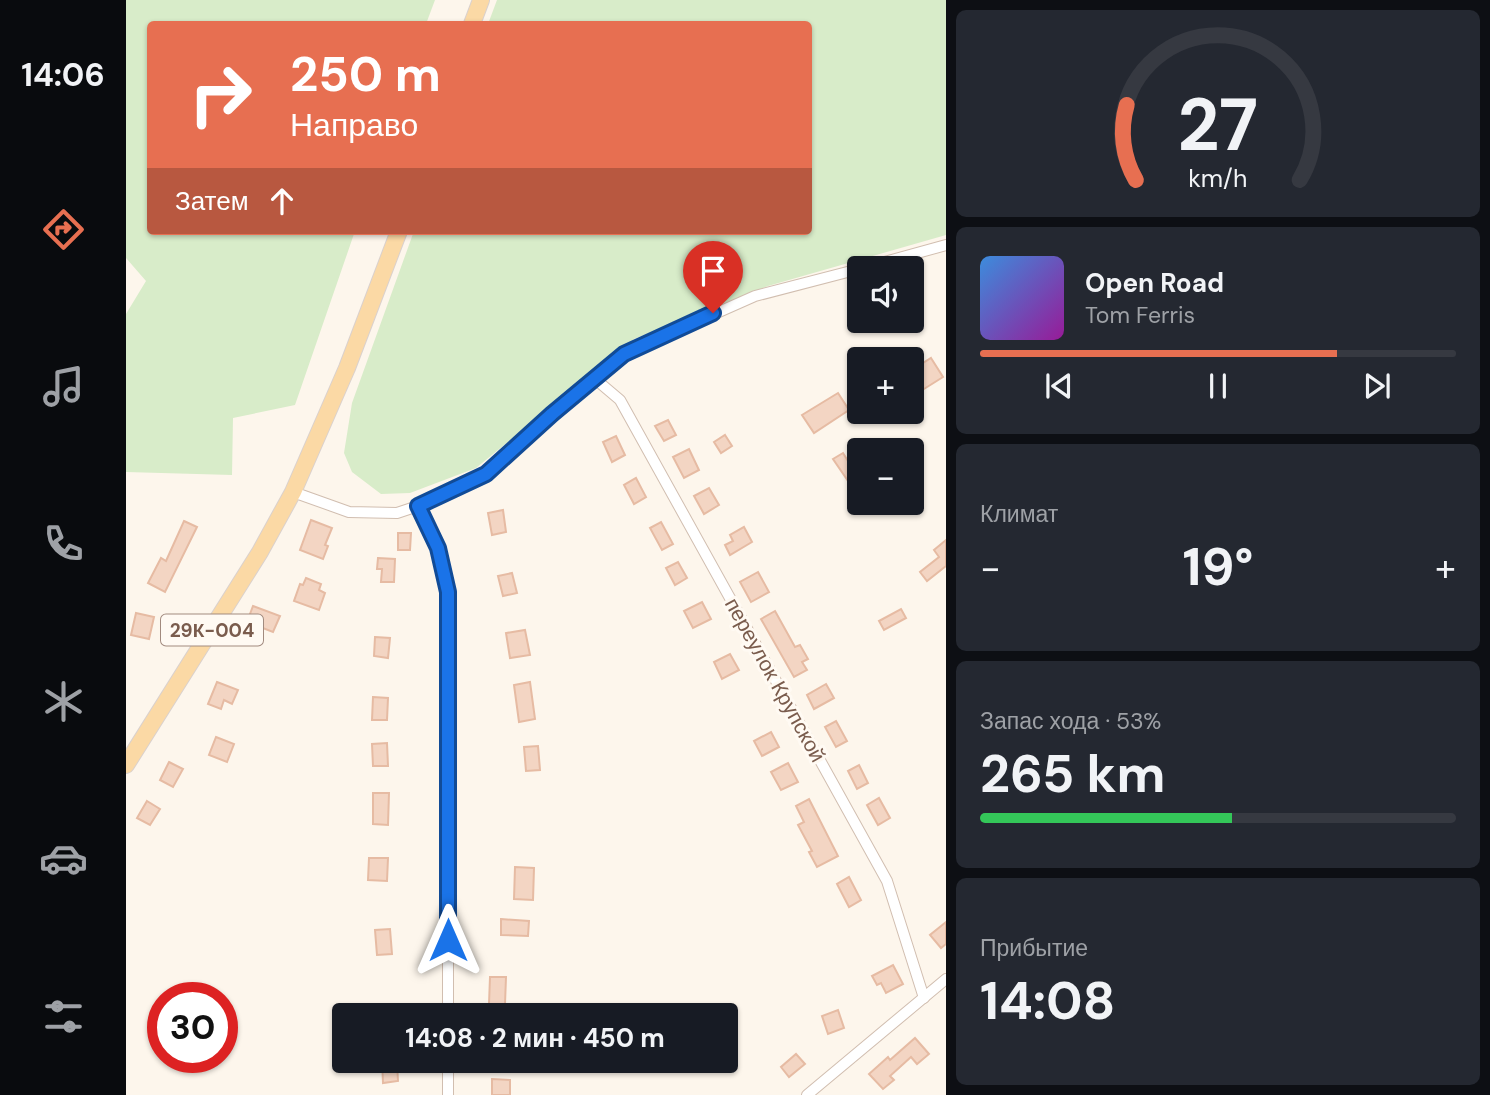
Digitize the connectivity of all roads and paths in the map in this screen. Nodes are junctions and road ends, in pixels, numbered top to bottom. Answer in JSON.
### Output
{"nodes":[{"id":1,"x":481,"y":0,"type":"edge"},
{"id":2,"x":473,"y":21,"type":"edge"},
{"id":3,"x":397,"y":235,"type":"edge"},
{"id":4,"x":946,"y":245,"type":"edge"},
{"id":5,"x":905,"y":256,"type":"edge"},
{"id":6,"x":847,"y":272,"type":"edge"},
{"id":7,"x":594,"y":378,"type":"junction"},
{"id":8,"x":293,"y":492,"type":"junction"},
{"id":9,"x":418,"y":506,"type":"junction"},
{"id":10,"x":126,"y":765,"type":"edge"},
{"id":11,"x":946,"y":979,"type":"edge"},
{"id":12,"x":924,"y":998,"type":"junction"},
{"id":13,"x":448,"y":1003,"type":"edge"},
{"id":14,"x":448,"y":1073,"type":"edge"},
{"id":15,"x":448,"y":1095,"type":"edge"},
{"id":16,"x":807,"y":1095,"type":"edge"}],
"edges":[{"from":1,"to":2,"type":"main road"},
{"from":3,"to":8,"type":"main road","number":"29К-004"},
{"from":4,"to":5,"type":"street"},
{"from":6,"to":7,"type":"street"},
{"from":7,"to":9,"type":"street"},
{"from":7,"to":12,"type":"street","name":"переулок Крупской"},
{"from":8,"to":9,"type":"street"},
{"from":8,"to":10,"type":"main road","number":"29К-004"},
{"from":9,"to":13,"type":"street"},
{"from":11,"to":12,"type":"street"},
{"from":12,"to":16,"type":"street"},
{"from":14,"to":15,"type":"street"}]}
